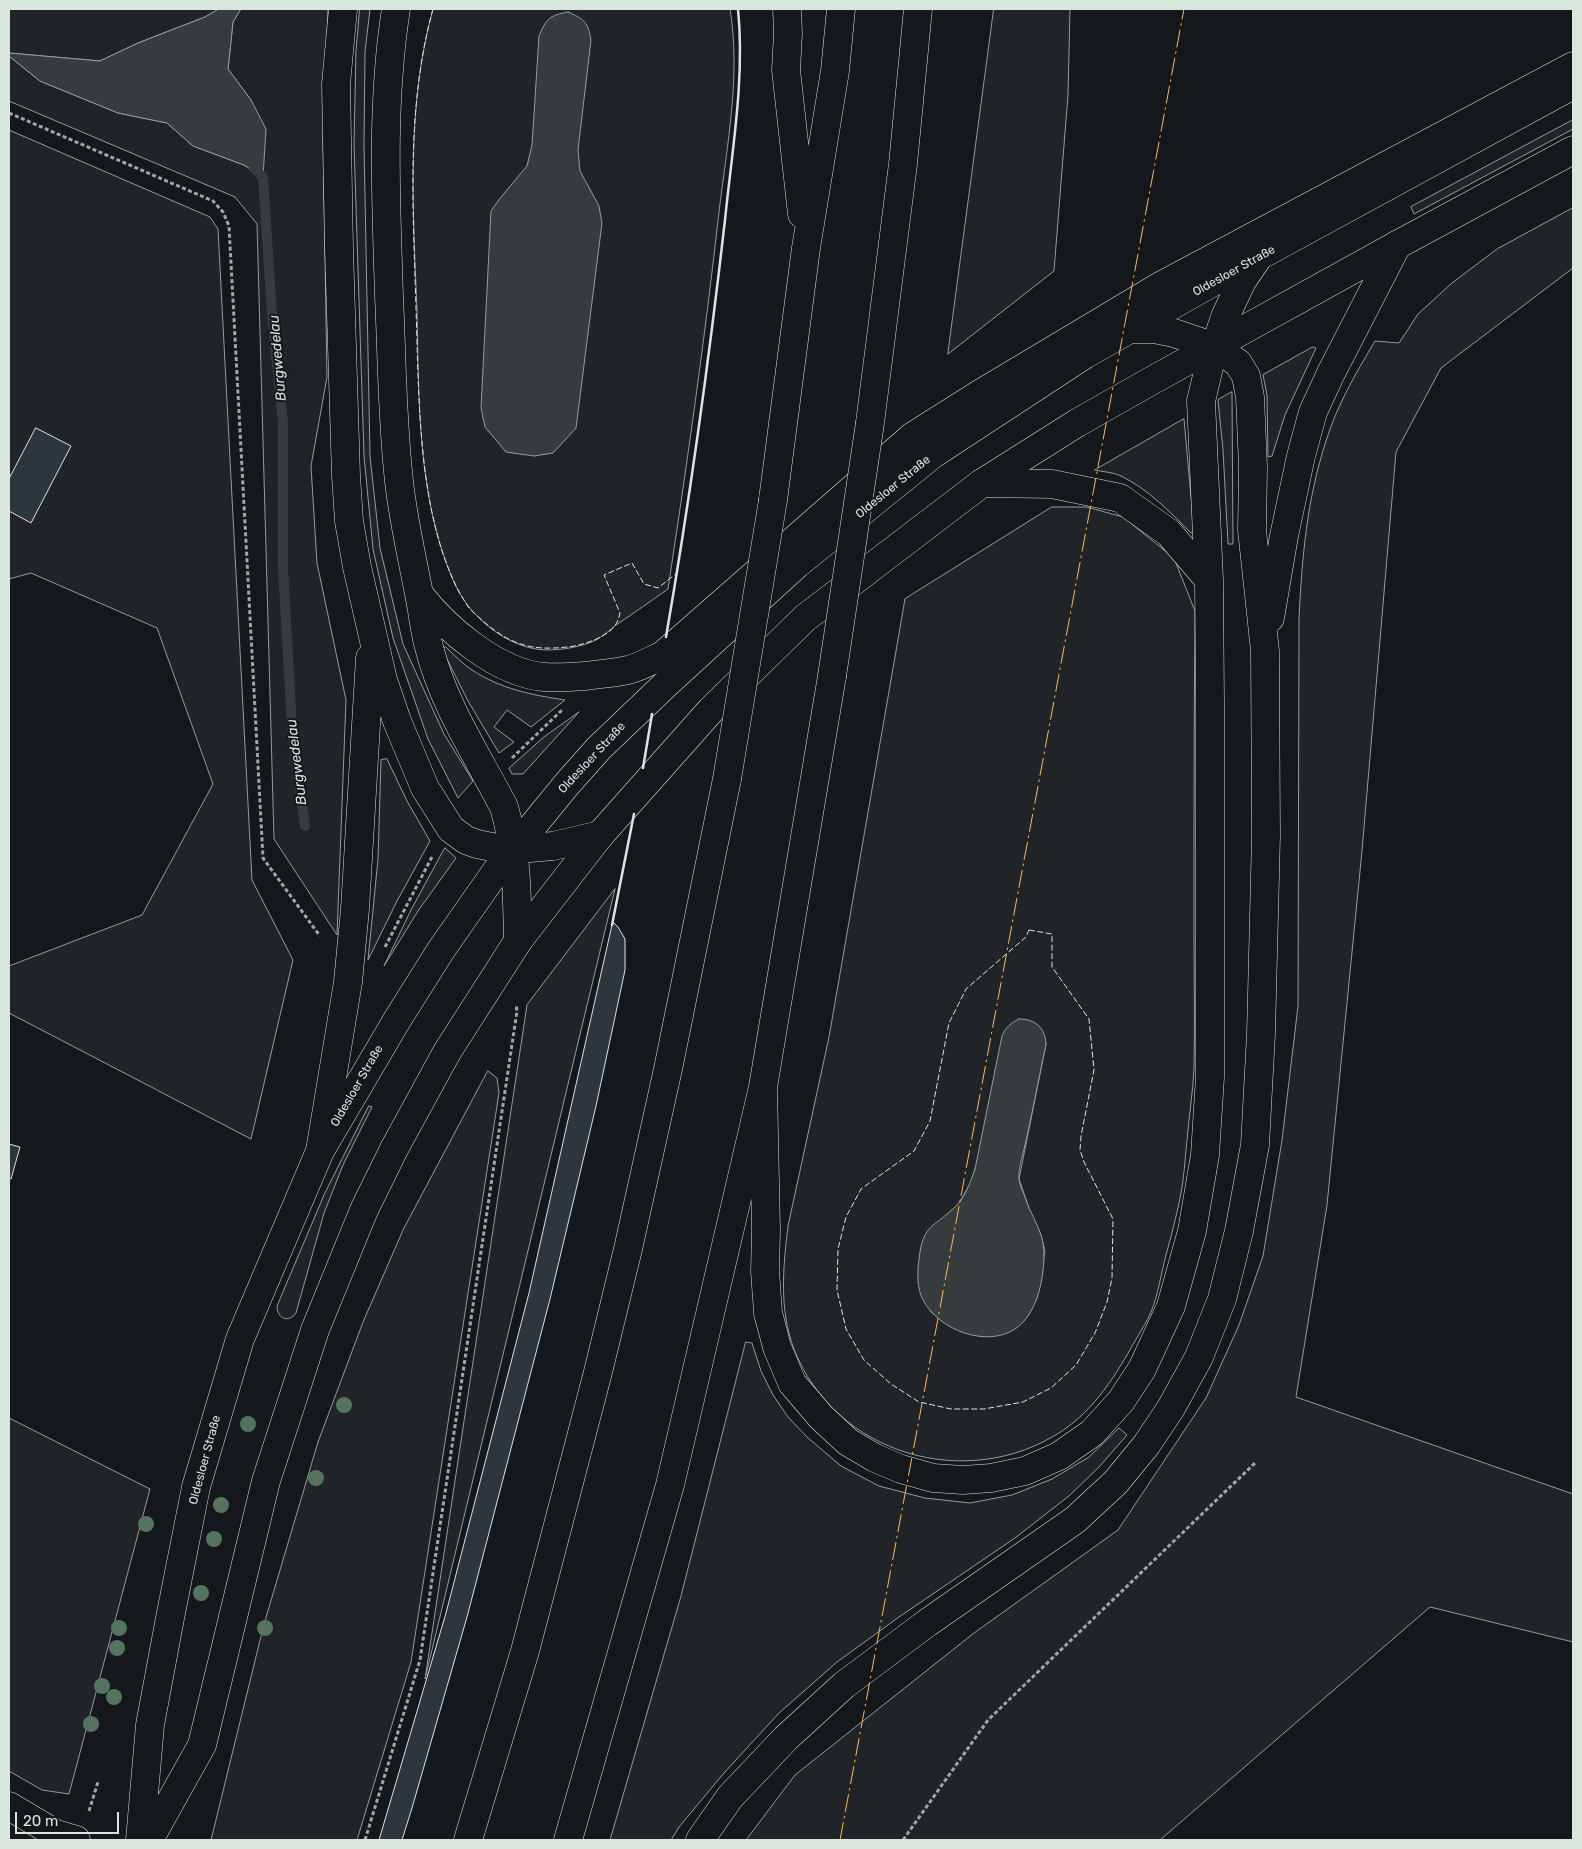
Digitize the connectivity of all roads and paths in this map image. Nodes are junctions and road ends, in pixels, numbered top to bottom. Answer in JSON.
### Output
{"nodes":[{"id":1,"x":343,"y":9,"type":"edge"},
{"id":2,"x":396,"y":9,"type":"edge"},
{"id":3,"x":787,"y":9,"type":"edge"},
{"id":4,"x":841,"y":9,"type":"edge"},
{"id":5,"x":918,"y":9,"type":"edge"},
{"id":6,"x":1573,"y":66,"type":"edge"},
{"id":7,"x":1573,"y":85,"type":"edge"},
{"id":8,"x":9,"y":113,"type":"edge"},
{"id":9,"x":1573,"y":150,"type":"edge"},
{"id":10,"x":1397,"y":245,"type":"junction"},
{"id":11,"x":806,"y":248,"type":"junction"},
{"id":12,"x":1259,"y":256,"type":"junction"},
{"id":13,"x":1130,"y":329,"type":"junction"},
{"id":14,"x":1215,"y":347,"type":"junction"},
{"id":15,"x":982,"y":483,"type":"junction"},
{"id":16,"x":1209,"y":580,"type":"junction"},
{"id":17,"x":420,"y":594,"type":"junction"},
{"id":18,"x":372,"y":629,"type":"junction"},
{"id":19,"x":1265,"y":651,"type":"junction"},
{"id":20,"x":568,"y":705,"type":"dead end"},
{"id":21,"x":511,"y":759,"type":"dead end"},
{"id":22,"x":600,"y":835,"type":"junction"},
{"id":23,"x":436,"y":848,"type":"dead end"},
{"id":24,"x":513,"y":850,"type":"junction"},
{"id":25,"x":518,"y":941,"type":"junction"},
{"id":26,"x":321,"y":942,"type":"dead end"},
{"id":27,"x":384,"y":948,"type":"dead end"},
{"id":28,"x":516,"y":1004,"type":"dead end"},
{"id":29,"x":763,"y":1087,"type":"junction"},
{"id":30,"x":320,"y":1151,"type":"junction"},
{"id":31,"x":1255,"y":1463,"type":"dead end"},
{"id":32,"x":9,"y":1806,"type":"edge"},
{"id":33,"x":76,"y":1840,"type":"edge"},
{"id":34,"x":140,"y":1840,"type":"edge"},
{"id":35,"x":150,"y":1840,"type":"edge"},
{"id":36,"x":365,"y":1840,"type":"edge"},
{"id":37,"x":468,"y":1840,"type":"edge"},
{"id":38,"x":568,"y":1840,"type":"edge"},
{"id":39,"x":700,"y":1840,"type":"edge"},
{"id":40,"x":903,"y":1840,"type":"edge"}],
"edges":[{"from":1,"to":18,"type":"main road"},
{"from":2,"to":17,"type":"main road"},
{"from":3,"to":11,"type":"main road"},
{"from":4,"to":11,"type":"main road"},
{"from":5,"to":29,"type":"main road","bridge":true},
{"from":6,"to":17,"type":"main road"},
{"from":7,"to":12,"type":"main road","name":"Oldesloer Straße"},
{"from":8,"to":26,"type":"path"},
{"from":9,"to":10,"type":"main road"},
{"from":10,"to":14,"type":"main road"},
{"from":10,"to":19,"type":"main road"},
{"from":11,"to":37,"type":"main road","bridge":true},
{"from":12,"to":13,"type":"main road","name":"Oldesloer Straße"},
{"from":12,"to":14,"type":"main road"},
{"from":13,"to":14,"type":"main road"},
{"from":13,"to":24,"type":"main road","name":"Oldesloer Straße"},
{"from":14,"to":15,"type":"main road"},
{"from":14,"to":16,"type":"main road"},
{"from":14,"to":19,"type":"main road"},
{"from":15,"to":16,"type":"main road"},
{"from":15,"to":22,"type":"main road"},
{"from":16,"to":29,"type":"main road"},
{"from":17,"to":24,"type":"main road"},
{"from":18,"to":24,"type":"main road"},
{"from":18,"to":30,"type":"main road"},
{"from":19,"to":39,"type":"main road"},
{"from":20,"to":21,"type":"path"},
{"from":22,"to":24,"type":"main road"},
{"from":22,"to":25,"type":"main road"},
{"from":23,"to":27,"type":"path"},
{"from":24,"to":25,"type":"main road"},
{"from":24,"to":30,"type":"main road","name":"Oldesloer Straße"},
{"from":25,"to":35,"type":"main road"},
{"from":28,"to":36,"type":"path"},
{"from":29,"to":38,"type":"main road"},
{"from":30,"to":34,"type":"main road","name":"Oldesloer Straße"},
{"from":31,"to":40,"type":"path"},
{"from":32,"to":33,"type":"main road"}]}
